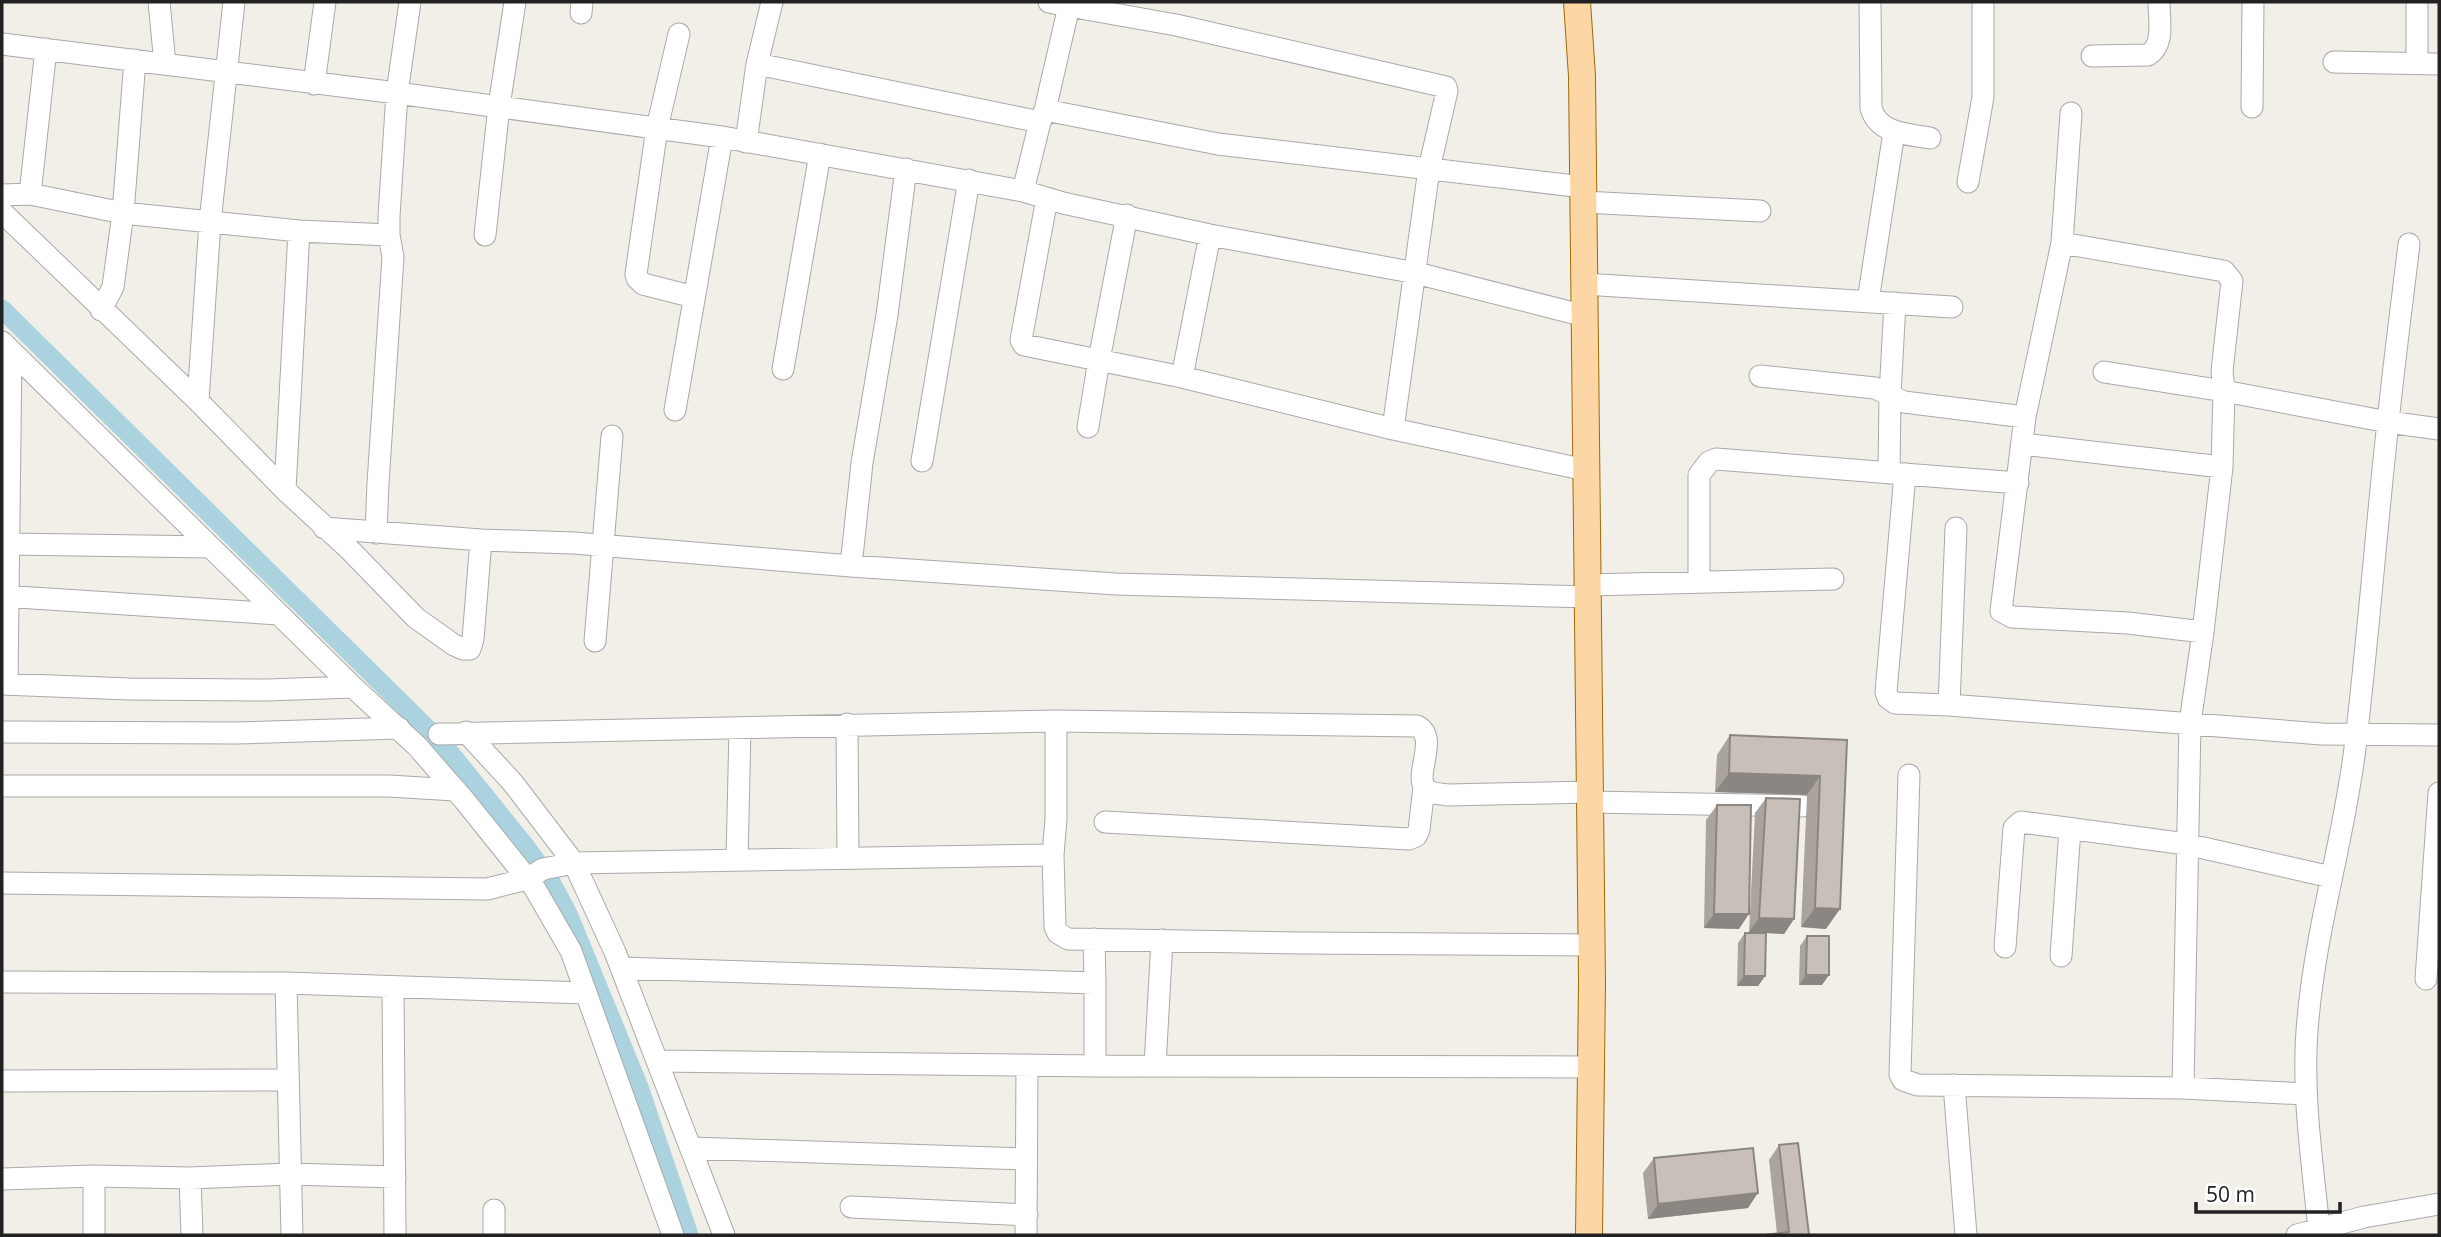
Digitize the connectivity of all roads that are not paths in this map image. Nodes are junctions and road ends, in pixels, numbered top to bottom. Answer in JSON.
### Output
{"nodes":[{"id":1,"x":159,"y":2,"type":"edge"},
{"id":2,"x":234,"y":2,"type":"edge"},
{"id":3,"x":324,"y":2,"type":"edge"},
{"id":4,"x":410,"y":2,"type":"edge"},
{"id":5,"x":515,"y":2,"type":"edge"},
{"id":6,"x":772,"y":2,"type":"edge"},
{"id":7,"x":1577,"y":2,"type":"edge"},
{"id":8,"x":1870,"y":2,"type":"edge"},
{"id":9,"x":1983,"y":2,"type":"edge"},
{"id":10,"x":2159,"y":2,"type":"edge"},
{"id":11,"x":2253,"y":2,"type":"edge"},
{"id":12,"x":2417,"y":2,"type":"edge"},
{"id":13,"x":1059,"y":4,"type":"edge"},
{"id":14,"x":679,"y":34,"type":"dead end"},
{"id":15,"x":2,"y":44,"type":"edge"},
{"id":16,"x":46,"y":49,"type":"junction"},
{"id":17,"x":2092,"y":55,"type":"dead end"},
{"id":18,"x":135,"y":60,"type":"junction"},
{"id":19,"x":2334,"y":62,"type":"dead end"},
{"id":20,"x":2417,"y":63,"type":"junction"},
{"id":21,"x":165,"y":64,"type":"junction"},
{"id":22,"x":757,"y":64,"type":"junction"},
{"id":23,"x":2439,"y":64,"type":"edge"},
{"id":24,"x":225,"y":72,"type":"junction"},
{"id":25,"x":314,"y":84,"type":"junction"},
{"id":26,"x":397,"y":93,"type":"junction"},
{"id":27,"x":499,"y":106,"type":"junction"},
{"id":28,"x":2252,"y":107,"type":"dead end"},
{"id":29,"x":2071,"y":113,"type":"dead end"},
{"id":30,"x":1042,"y":116,"type":"junction"},
{"id":31,"x":657,"y":128,"type":"junction"},
{"id":32,"x":1894,"y":131,"type":"junction"},
{"id":33,"x":722,"y":137,"type":"junction"},
{"id":34,"x":1930,"y":138,"type":"dead end"},
{"id":35,"x":746,"y":142,"type":"junction"},
{"id":36,"x":820,"y":154,"type":"junction"},
{"id":37,"x":906,"y":169,"type":"junction"},
{"id":38,"x":1429,"y":169,"type":"junction"},
{"id":39,"x":969,"y":180,"type":"junction"},
{"id":40,"x":1969,"y":182,"type":"dead end"},
{"id":41,"x":1023,"y":191,"type":"junction"},
{"id":42,"x":30,"y":194,"type":"junction"},
{"id":43,"x":2,"y":195,"type":"edge"},
{"id":44,"x":1583,"y":195,"type":"junction"},
{"id":45,"x":1047,"y":198,"type":"junction"},
{"id":46,"x":1760,"y":211,"type":"dead end"},
{"id":47,"x":2,"y":212,"type":"edge"},
{"id":48,"x":123,"y":212,"type":"junction"},
{"id":49,"x":1127,"y":215,"type":"junction"},
{"id":50,"x":210,"y":222,"type":"junction"},
{"id":51,"x":299,"y":231,"type":"junction"},
{"id":52,"x":389,"y":235,"type":"junction"},
{"id":53,"x":485,"y":235,"type":"dead end"},
{"id":54,"x":1210,"y":235,"type":"junction"},
{"id":55,"x":2062,"y":243,"type":"junction"},
{"id":56,"x":2409,"y":244,"type":"dead end"},
{"id":57,"x":1416,"y":273,"type":"junction"},
{"id":58,"x":1584,"y":284,"type":"junction"},
{"id":59,"x":694,"y":297,"type":"junction"},
{"id":60,"x":1868,"y":301,"type":"junction"},
{"id":61,"x":1895,"y":303,"type":"junction"},
{"id":62,"x":1952,"y":307,"type":"dead end"},
{"id":63,"x":101,"y":310,"type":"junction"},
{"id":64,"x":1585,"y":316,"type":"junction"},
{"id":65,"x":6,"y":346,"type":"edge"},
{"id":66,"x":1099,"y":360,"type":"junction"},
{"id":67,"x":783,"y":369,"type":"dead end"},
{"id":68,"x":2104,"y":372,"type":"dead end"},
{"id":69,"x":1760,"y":376,"type":"dead end"},
{"id":70,"x":1182,"y":377,"type":"junction"},
{"id":71,"x":2224,"y":391,"type":"junction"},
{"id":72,"x":1890,"y":396,"type":"junction"},
{"id":73,"x":198,"y":401,"type":"junction"},
{"id":74,"x":675,"y":410,"type":"dead end"},
{"id":75,"x":2025,"y":417,"type":"junction"},
{"id":76,"x":2388,"y":422,"type":"junction"},
{"id":77,"x":1088,"y":428,"type":"dead end"},
{"id":78,"x":1393,"y":429,"type":"junction"},
{"id":79,"x":2439,"y":429,"type":"edge"},
{"id":80,"x":612,"y":436,"type":"dead end"},
{"id":81,"x":2022,"y":444,"type":"junction"},
{"id":82,"x":922,"y":461,"type":"dead end"},
{"id":83,"x":2222,"y":467,"type":"junction"},
{"id":84,"x":1587,"y":470,"type":"junction"},
{"id":85,"x":1897,"y":473,"type":"junction"},
{"id":86,"x":2018,"y":483,"type":"junction"},
{"id":87,"x":285,"y":490,"type":"junction"},
{"id":88,"x":6,"y":499,"type":"edge"},
{"id":89,"x":324,"y":528,"type":"junction"},
{"id":90,"x":1956,"y":528,"type":"dead end"},
{"id":91,"x":376,"y":533,"type":"junction"},
{"id":92,"x":481,"y":540,"type":"junction"},
{"id":93,"x":9,"y":544,"type":"junction"},
{"id":94,"x":603,"y":545,"type":"junction"},
{"id":95,"x":210,"y":547,"type":"junction"},
{"id":96,"x":852,"y":566,"type":"junction"},
{"id":97,"x":1832,"y":579,"type":"dead end"},
{"id":98,"x":1699,"y":582,"type":"junction"},
{"id":99,"x":1588,"y":591,"type":"junction"},
{"id":100,"x":5,"y":596,"type":"edge"},
{"id":101,"x":279,"y":614,"type":"junction"},
{"id":102,"x":2203,"y":632,"type":"junction"},
{"id":103,"x":595,"y":641,"type":"dead end"},
{"id":104,"x":5,"y":684,"type":"edge"},
{"id":105,"x":354,"y":687,"type":"junction"},
{"id":106,"x":1949,"y":705,"type":"junction"},
{"id":107,"x":1056,"y":721,"type":"junction"},
{"id":108,"x":2190,"y":723,"type":"junction"},
{"id":109,"x":847,"y":724,"type":"junction"},
{"id":110,"x":399,"y":728,"type":"junction"},
{"id":111,"x":740,"y":728,"type":"junction"},
{"id":112,"x":2,"y":732,"type":"edge"},
{"id":113,"x":466,"y":732,"type":"junction"},
{"id":114,"x":2356,"y":735,"type":"junction"},
{"id":115,"x":2439,"y":735,"type":"edge"},
{"id":116,"x":426,"y":741,"type":"junction"},
{"id":117,"x":1909,"y":775,"type":"dead end"},
{"id":118,"x":2,"y":786,"type":"edge"},
{"id":119,"x":1424,"y":787,"type":"junction"},
{"id":120,"x":454,"y":790,"type":"junction"},
{"id":121,"x":2439,"y":793,"type":"edge"},
{"id":122,"x":1590,"y":797,"type":"junction"},
{"id":123,"x":1802,"y":806,"type":"edge"},
{"id":124,"x":1105,"y":822,"type":"dead end"},
{"id":125,"x":2070,"y":829,"type":"junction"},
{"id":126,"x":2437,"y":844,"type":"edge"},
{"id":127,"x":2186,"y":845,"type":"junction"},
{"id":128,"x":1053,"y":855,"type":"junction"},
{"id":129,"x":848,"y":858,"type":"junction"},
{"id":130,"x":737,"y":860,"type":"junction"},
{"id":131,"x":574,"y":863,"type":"junction"},
{"id":132,"x":2332,"y":877,"type":"junction"},
{"id":133,"x":527,"y":878,"type":"junction"},
{"id":134,"x":2,"y":883,"type":"edge"},
{"id":135,"x":1094,"y":939,"type":"junction"},
{"id":136,"x":1161,"y":940,"type":"junction"},
{"id":137,"x":1592,"y":945,"type":"junction"},
{"id":138,"x":2005,"y":947,"type":"dead end"},
{"id":139,"x":2061,"y":956,"type":"dead end"},
{"id":140,"x":621,"y":968,"type":"junction"},
{"id":141,"x":2426,"y":979,"type":"dead end"},
{"id":142,"x":2,"y":982,"type":"edge"},
{"id":143,"x":1095,"y":983,"type":"junction"},
{"id":144,"x":286,"y":984,"type":"junction"},
{"id":145,"x":393,"y":987,"type":"junction"},
{"id":146,"x":586,"y":993,"type":"junction"},
{"id":147,"x":657,"y":1061,"type":"junction"},
{"id":148,"x":1027,"y":1065,"type":"junction"},
{"id":149,"x":1095,"y":1066,"type":"junction"},
{"id":150,"x":1154,"y":1066,"type":"junction"},
{"id":151,"x":1591,"y":1067,"type":"junction"},
{"id":152,"x":288,"y":1080,"type":"junction"},
{"id":153,"x":2,"y":1082,"type":"edge"},
{"id":154,"x":1954,"y":1086,"type":"junction"},
{"id":155,"x":2183,"y":1088,"type":"junction"},
{"id":156,"x":2306,"y":1094,"type":"junction"},
{"id":157,"x":691,"y":1148,"type":"junction"},
{"id":158,"x":1025,"y":1159,"type":"junction"},
{"id":159,"x":289,"y":1174,"type":"junction"},
{"id":160,"x":94,"y":1176,"type":"junction"},
{"id":161,"x":395,"y":1177,"type":"junction"},
{"id":162,"x":190,"y":1178,"type":"junction"},
{"id":163,"x":2,"y":1179,"type":"edge"},
{"id":164,"x":2439,"y":1204,"type":"edge"},
{"id":165,"x":851,"y":1207,"type":"dead end"},
{"id":166,"x":494,"y":1210,"type":"dead end"},
{"id":167,"x":1026,"y":1225,"type":"edge"},
{"id":168,"x":2319,"y":1229,"type":"junction"},
{"id":169,"x":94,"y":1235,"type":"edge"},
{"id":170,"x":192,"y":1235,"type":"edge"},
{"id":171,"x":292,"y":1235,"type":"edge"},
{"id":172,"x":395,"y":1235,"type":"edge"},
{"id":173,"x":494,"y":1235,"type":"edge"},
{"id":174,"x":673,"y":1235,"type":"edge"},
{"id":175,"x":724,"y":1235,"type":"edge"},
{"id":176,"x":1588,"y":1235,"type":"edge"},
{"id":177,"x":1966,"y":1235,"type":"edge"},
{"id":178,"x":2297,"y":1235,"type":"edge"}],
"edges":[{"from":1,"to":21,"type":"street"},
{"from":2,"to":24,"type":"street"},
{"from":3,"to":25,"type":"street"},
{"from":4,"to":26,"type":"street"},
{"from":5,"to":27,"type":"street"},
{"from":6,"to":22,"type":"street"},
{"from":7,"to":44,"type":"main road"},
{"from":8,"to":32,"type":"street"},
{"from":9,"to":40,"type":"street"},
{"from":10,"to":17,"type":"street"},
{"from":11,"to":28,"type":"street"},
{"from":12,"to":20,"type":"street"},
{"from":13,"to":30,"type":"street"},
{"from":13,"to":38,"type":"street"},
{"from":14,"to":31,"type":"street"},
{"from":15,"to":16,"type":"street"},
{"from":16,"to":18,"type":"street"},
{"from":16,"to":42,"type":"street"},
{"from":18,"to":21,"type":"street"},
{"from":18,"to":48,"type":"street"},
{"from":19,"to":20,"type":"street"},
{"from":20,"to":23,"type":"street"},
{"from":21,"to":24,"type":"street"},
{"from":22,"to":30,"type":"street"},
{"from":22,"to":35,"type":"street"},
{"from":24,"to":25,"type":"street"},
{"from":24,"to":50,"type":"street"},
{"from":25,"to":26,"type":"street"},
{"from":26,"to":27,"type":"street"},
{"from":26,"to":52,"type":"street"},
{"from":27,"to":31,"type":"street"},
{"from":27,"to":53,"type":"street"},
{"from":29,"to":55,"type":"street"},
{"from":30,"to":38,"type":"street"},
{"from":30,"to":41,"type":"street"},
{"from":31,"to":33,"type":"street"},
{"from":31,"to":59,"type":"street"},
{"from":32,"to":34,"type":"street"},
{"from":32,"to":60,"type":"street"},
{"from":33,"to":35,"type":"street"},
{"from":33,"to":59,"type":"street"},
{"from":35,"to":36,"type":"street"},
{"from":36,"to":37,"type":"street"},
{"from":36,"to":67,"type":"street"},
{"from":37,"to":39,"type":"street"},
{"from":37,"to":96,"type":"street"},
{"from":38,"to":44,"type":"street"},
{"from":38,"to":57,"type":"street"},
{"from":39,"to":41,"type":"street"},
{"from":39,"to":82,"type":"street"},
{"from":41,"to":45,"type":"street"},
{"from":42,"to":43,"type":"street"},
{"from":42,"to":48,"type":"street"},
{"from":44,"to":46,"type":"street"},
{"from":44,"to":58,"type":"main road"},
{"from":45,"to":49,"type":"street"},
{"from":45,"to":66,"type":"street"},
{"from":47,"to":63,"type":"street"},
{"from":48,"to":50,"type":"street"},
{"from":48,"to":63,"type":"street"},
{"from":49,"to":54,"type":"street"},
{"from":49,"to":66,"type":"street"},
{"from":50,"to":51,"type":"street"},
{"from":50,"to":73,"type":"street"},
{"from":51,"to":52,"type":"street"},
{"from":51,"to":87,"type":"street"},
{"from":52,"to":91,"type":"street"},
{"from":54,"to":57,"type":"street"},
{"from":54,"to":70,"type":"street"},
{"from":55,"to":71,"type":"street"},
{"from":55,"to":75,"type":"street"},
{"from":56,"to":76,"type":"street"},
{"from":57,"to":64,"type":"street"},
{"from":57,"to":78,"type":"street"},
{"from":58,"to":60,"type":"street"},
{"from":58,"to":64,"type":"main road"},
{"from":59,"to":74,"type":"street"},
{"from":60,"to":61,"type":"street"},
{"from":61,"to":62,"type":"street"},
{"from":61,"to":72,"type":"street"},
{"from":63,"to":73,"type":"street"},
{"from":64,"to":84,"type":"main road"},
{"from":65,"to":88,"type":"street"},
{"from":65,"to":95,"type":"street"},
{"from":66,"to":70,"type":"street"},
{"from":66,"to":77,"type":"street"},
{"from":68,"to":71,"type":"street"},
{"from":69,"to":72,"type":"street"},
{"from":70,"to":78,"type":"street"},
{"from":71,"to":76,"type":"street"},
{"from":71,"to":83,"type":"street"},
{"from":72,"to":75,"type":"street"},
{"from":72,"to":85,"type":"street"},
{"from":73,"to":87,"type":"street"},
{"from":75,"to":81,"type":"street"},
{"from":76,"to":79,"type":"street"},
{"from":76,"to":114,"type":"street"},
{"from":78,"to":84,"type":"street"},
{"from":80,"to":94,"type":"street"},
{"from":81,"to":83,"type":"street"},
{"from":81,"to":86,"type":"street"},
{"from":83,"to":102,"type":"street"},
{"from":84,"to":99,"type":"main road"},
{"from":85,"to":86,"type":"street"},
{"from":85,"to":98,"type":"street"},
{"from":85,"to":106,"type":"street"},
{"from":86,"to":102,"type":"street"},
{"from":87,"to":89,"type":"street"},
{"from":88,"to":93,"type":"street"},
{"from":89,"to":91,"type":"street"},
{"from":89,"to":92,"type":"street"},
{"from":90,"to":106,"type":"street"},
{"from":91,"to":92,"type":"street"},
{"from":92,"to":94,"type":"street"},
{"from":93,"to":95,"type":"street"},
{"from":93,"to":100,"type":"street"},
{"from":94,"to":96,"type":"street"},
{"from":94,"to":103,"type":"street"},
{"from":95,"to":101,"type":"street"},
{"from":96,"to":99,"type":"street"},
{"from":97,"to":98,"type":"street"},
{"from":98,"to":99,"type":"street"},
{"from":99,"to":122,"type":"main road"},
{"from":100,"to":101,"type":"street"},
{"from":100,"to":104,"type":"street"},
{"from":101,"to":105,"type":"street"},
{"from":102,"to":108,"type":"street"},
{"from":104,"to":105,"type":"street"},
{"from":105,"to":110,"type":"street"},
{"from":106,"to":108,"type":"street"},
{"from":107,"to":109,"type":"street"},
{"from":107,"to":119,"type":"street"},
{"from":107,"to":128,"type":"street"},
{"from":108,"to":114,"type":"street"},
{"from":108,"to":127,"type":"street"},
{"from":109,"to":111,"type":"street"},
{"from":109,"to":129,"type":"street"},
{"from":110,"to":112,"type":"street"},
{"from":110,"to":116,"type":"street"},
{"from":111,"to":113,"type":"street"},
{"from":111,"to":130,"type":"street"},
{"from":113,"to":116,"type":"street"},
{"from":113,"to":131,"type":"street"},
{"from":114,"to":115,"type":"street"},
{"from":114,"to":132,"type":"street"},
{"from":116,"to":120,"type":"street"},
{"from":117,"to":154,"type":"street"},
{"from":118,"to":120,"type":"street"},
{"from":119,"to":122,"type":"street"},
{"from":119,"to":124,"type":"street"},
{"from":120,"to":133,"type":"street"},
{"from":121,"to":126,"type":"street"},
{"from":122,"to":123,"type":"street"},
{"from":122,"to":137,"type":"main road"},
{"from":125,"to":127,"type":"street"},
{"from":125,"to":138,"type":"street"},
{"from":125,"to":139,"type":"street"},
{"from":126,"to":141,"type":"street"},
{"from":127,"to":132,"type":"street"},
{"from":127,"to":155,"type":"street"},
{"from":128,"to":129,"type":"street"},
{"from":128,"to":135,"type":"street"},
{"from":129,"to":130,"type":"street"},
{"from":130,"to":131,"type":"street"},
{"from":131,"to":133,"type":"street"},
{"from":131,"to":140,"type":"street"},
{"from":132,"to":156,"type":"street"},
{"from":133,"to":134,"type":"street"},
{"from":133,"to":146,"type":"street"},
{"from":135,"to":136,"type":"street"},
{"from":135,"to":143,"type":"street"},
{"from":136,"to":137,"type":"street"},
{"from":136,"to":150,"type":"street"},
{"from":137,"to":151,"type":"main road"},
{"from":140,"to":143,"type":"street"},
{"from":140,"to":147,"type":"street"},
{"from":142,"to":144,"type":"street"},
{"from":143,"to":149,"type":"street"},
{"from":144,"to":145,"type":"street"},
{"from":144,"to":152,"type":"street"},
{"from":145,"to":146,"type":"street"},
{"from":145,"to":161,"type":"street"},
{"from":146,"to":174,"type":"street"},
{"from":147,"to":148,"type":"street"},
{"from":147,"to":157,"type":"street"},
{"from":148,"to":149,"type":"street"},
{"from":148,"to":158,"type":"street"},
{"from":149,"to":150,"type":"street"},
{"from":150,"to":151,"type":"street"},
{"from":151,"to":176,"type":"main road"},
{"from":152,"to":153,"type":"street"},
{"from":152,"to":159,"type":"street"},
{"from":154,"to":155,"type":"street"},
{"from":154,"to":177,"type":"street"},
{"from":155,"to":156,"type":"street"},
{"from":156,"to":168,"type":"street"},
{"from":157,"to":158,"type":"street"},
{"from":157,"to":175,"type":"street"},
{"from":158,"to":167,"type":"street"},
{"from":159,"to":161,"type":"street"},
{"from":159,"to":162,"type":"street"},
{"from":159,"to":171,"type":"street"},
{"from":160,"to":162,"type":"street"},
{"from":160,"to":163,"type":"street"},
{"from":160,"to":169,"type":"street"},
{"from":161,"to":172,"type":"street"},
{"from":162,"to":170,"type":"street"},
{"from":164,"to":168,"type":"street"},
{"from":165,"to":167,"type":"street"},
{"from":166,"to":173,"type":"street"},
{"from":168,"to":178,"type":"street"}]}
